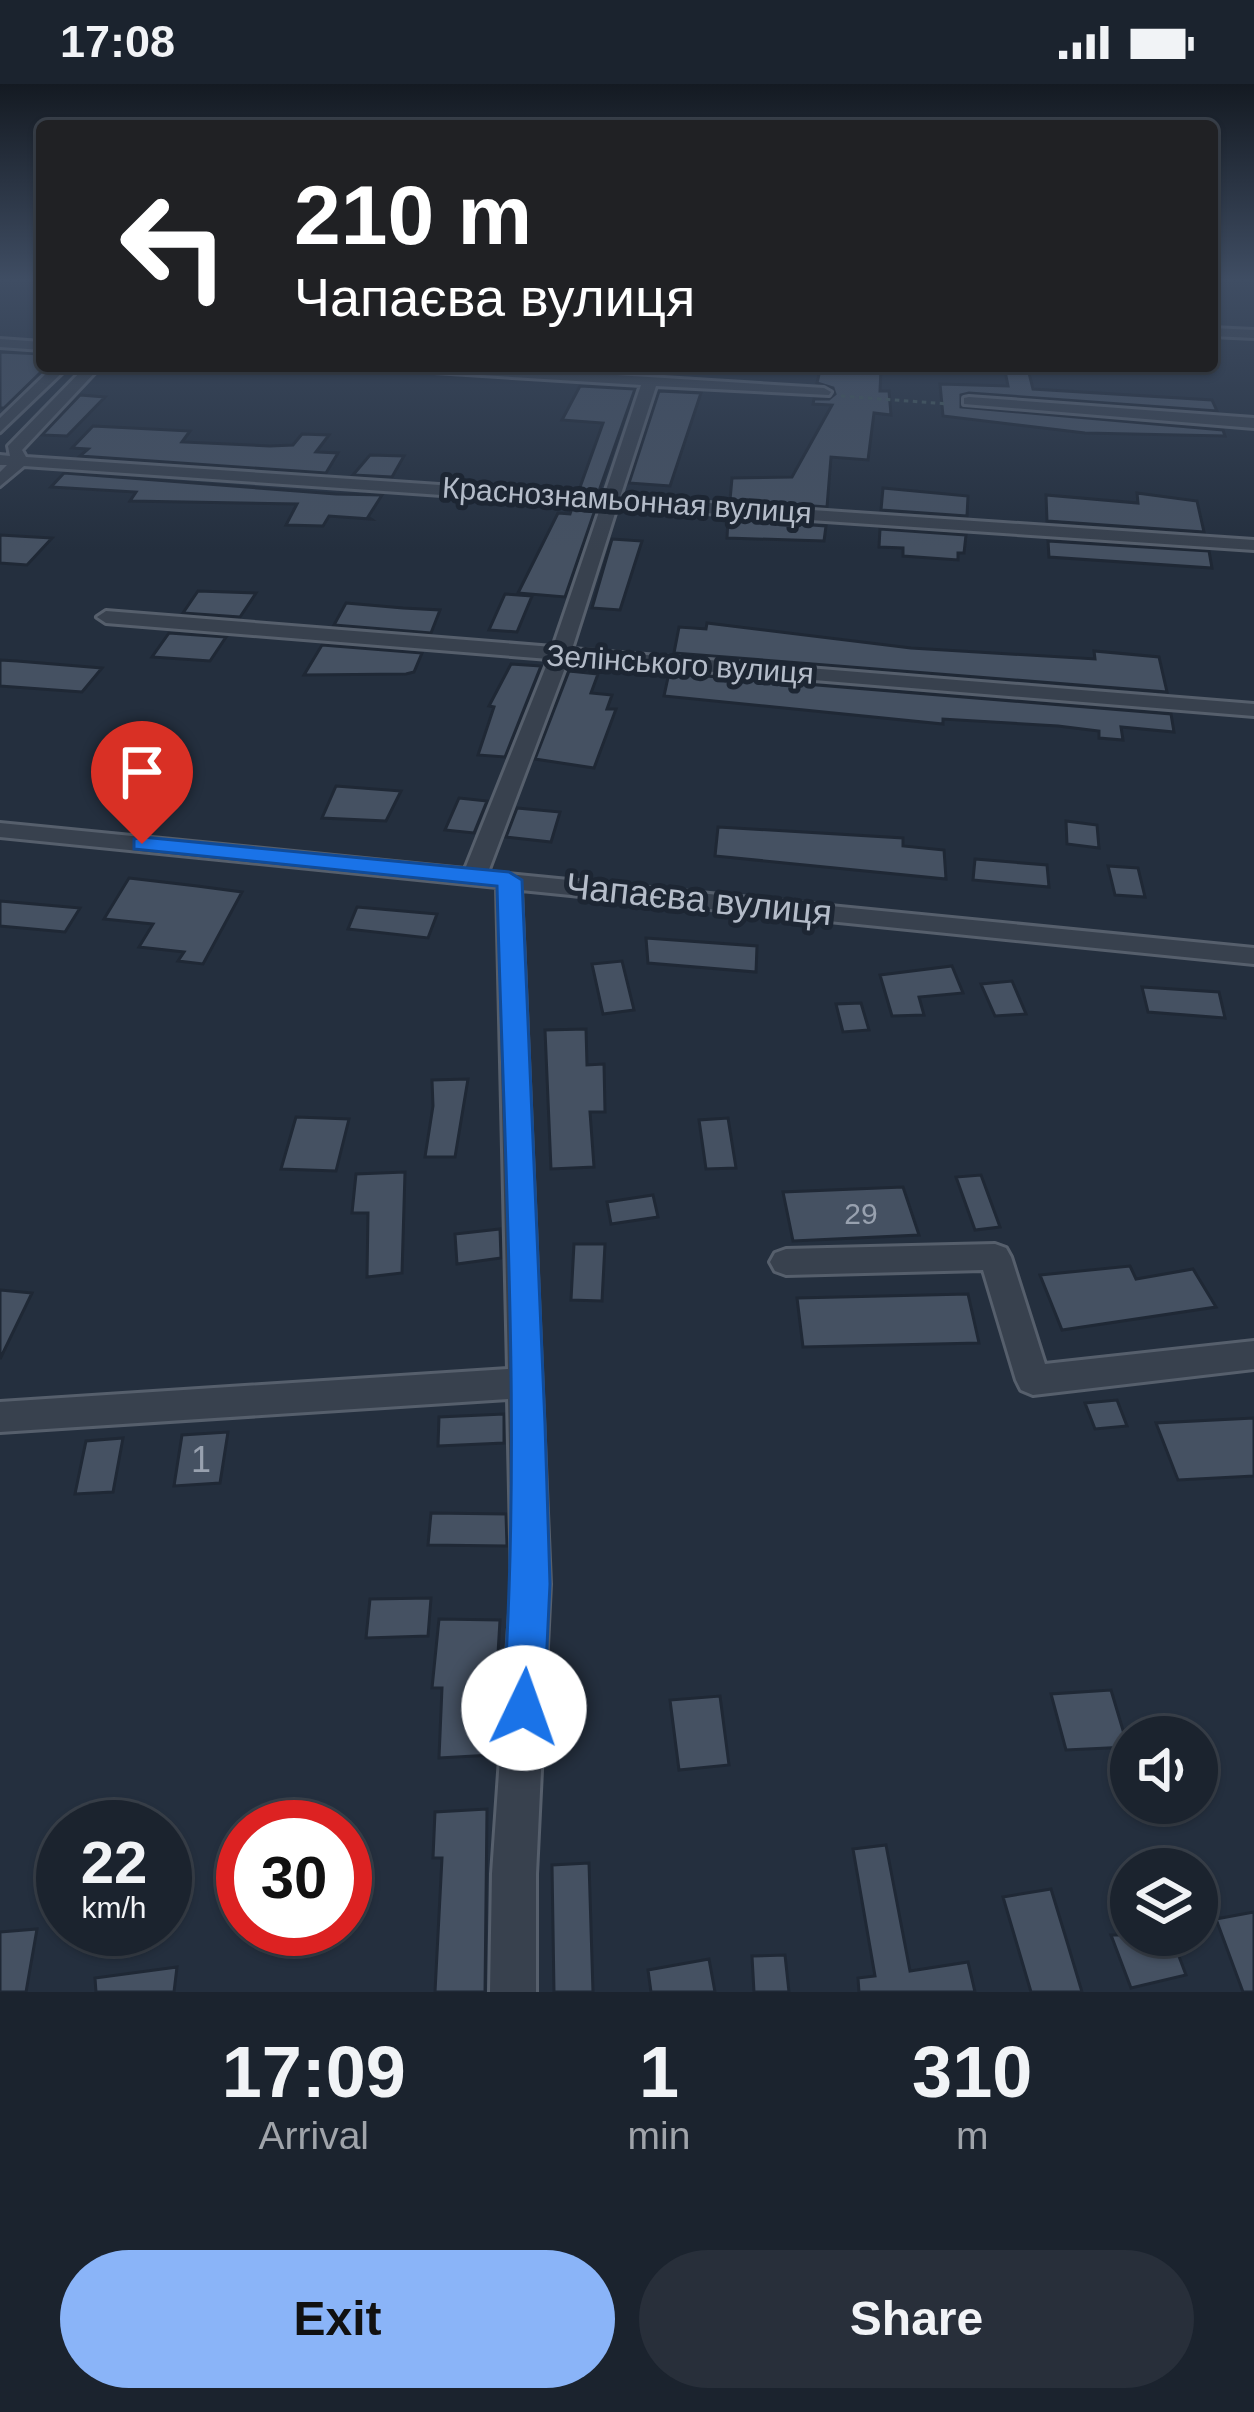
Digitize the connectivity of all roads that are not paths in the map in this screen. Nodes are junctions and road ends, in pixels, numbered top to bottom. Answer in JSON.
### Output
{"nodes":[{"id":1,"x":56,"y":372,"type":"edge"},
{"id":2,"x":88,"y":372,"type":"edge"},
{"id":3,"x":495,"y":372,"type":"edge"},
{"id":4,"x":687,"y":372,"type":"edge"},
{"id":5,"x":650,"y":382,"type":"junction"},
{"id":6,"x":682,"y":383,"type":"junction"},
{"id":7,"x":824,"y":392,"type":"road end"},
{"id":8,"x":969,"y":401,"type":"road end"},
{"id":9,"x":1254,"y":422,"type":"edge"},
{"id":10,"x":0,"y":427,"type":"edge"},
{"id":11,"x":0,"y":460,"type":"edge"},
{"id":12,"x":20,"y":461,"type":"junction"},
{"id":13,"x":0,"y":481,"type":"edge"},
{"id":14,"x":610,"y":498,"type":"junction"},
{"id":15,"x":1254,"y":545,"type":"edge"},
{"id":16,"x":106,"y":617,"type":"dead end"},
{"id":17,"x":560,"y":656,"type":"junction"},
{"id":18,"x":1254,"y":710,"type":"edge"},
{"id":19,"x":0,"y":830,"type":"edge"},
{"id":20,"x":492,"y":878,"type":"junction"},
{"id":21,"x":1254,"y":956,"type":"edge"},
{"id":22,"x":786,"y":1262,"type":"dead end"},
{"id":23,"x":1254,"y":1355,"type":"edge"},
{"id":24,"x":527,"y":1383,"type":"junction"},
{"id":25,"x":0,"y":1417,"type":"edge"},
{"id":26,"x":513,"y":1992,"type":"edge"}],
"edges":[{"from":1,"to":10,"type":"street"},
{"from":2,"to":12,"type":"street"},
{"from":3,"to":5,"type":"street"},
{"from":4,"to":6,"type":"street"},
{"from":5,"to":6,"type":"street"},
{"from":5,"to":14,"type":"street"},
{"from":6,"to":7,"type":"street"},
{"from":8,"to":9,"type":"street"},
{"from":11,"to":12,"type":"street","name":"Краснознамьонная вулиця"},
{"from":12,"to":13,"type":"street"},
{"from":12,"to":14,"type":"street","name":"Краснознамьонная вулиця"},
{"from":14,"to":15,"type":"street","name":"Краснознамьонная вулиця"},
{"from":14,"to":17,"type":"street"},
{"from":16,"to":17,"type":"street","name":"Зелінського вулиця"},
{"from":17,"to":18,"type":"street","name":"Зелінського вулиця"},
{"from":17,"to":20,"type":"street"},
{"from":19,"to":20,"type":"street","name":"Чапаєва вулиця"},
{"from":20,"to":21,"type":"street","name":"Чапаєва вулиця"},
{"from":20,"to":24,"type":"street"},
{"from":22,"to":23,"type":"street"},
{"from":24,"to":25,"type":"street"},
{"from":24,"to":26,"type":"street"}]}
